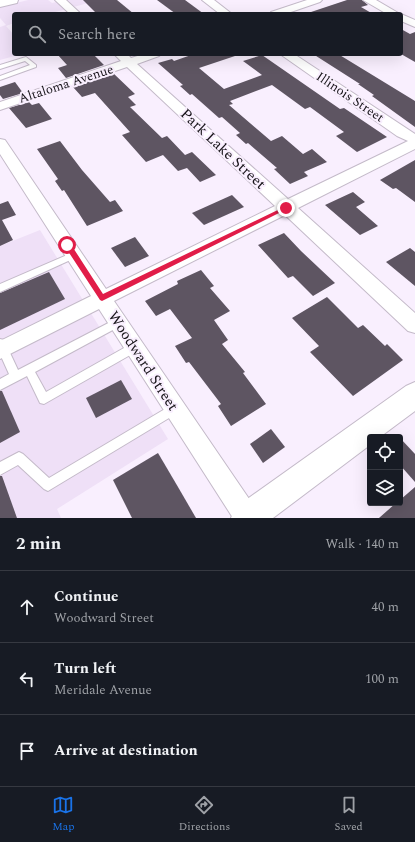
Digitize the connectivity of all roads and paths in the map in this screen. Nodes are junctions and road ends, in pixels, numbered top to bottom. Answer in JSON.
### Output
{"nodes":[{"id":1,"x":12,"y":0,"type":"edge"},
{"id":2,"x":60,"y":0,"type":"edge"},
{"id":3,"x":207,"y":0,"type":"edge"},
{"id":4,"x":317,"y":0,"type":"edge"},
{"id":5,"x":372,"y":2,"type":"edge"},
{"id":6,"x":0,"y":3,"type":"edge"},
{"id":7,"x":74,"y":12,"type":"edge"},
{"id":8,"x":224,"y":12,"type":"edge"},
{"id":9,"x":281,"y":12,"type":"edge"},
{"id":10,"x":391,"y":12,"type":"edge"},
{"id":11,"x":403,"y":18,"type":"edge"},
{"id":12,"x":415,"y":24,"type":"edge"},
{"id":13,"x":122,"y":56,"type":"edge"},
{"id":14,"x":149,"y":56,"type":"edge"},
{"id":15,"x":289,"y":56,"type":"edge"},
{"id":16,"x":129,"y":63,"type":"junction"},
{"id":17,"x":0,"y":67,"type":"edge"},
{"id":18,"x":0,"y":78,"type":"edge"},
{"id":19,"x":0,"y":106,"type":"edge"},
{"id":20,"x":415,"y":139,"type":"edge"},
{"id":21,"x":415,"y":143,"type":"edge"},
{"id":22,"x":1,"y":147,"type":"edge"},
{"id":23,"x":286,"y":208,"type":"junction"},
{"id":24,"x":74,"y":255,"type":"junction"},
{"id":25,"x":0,"y":288,"type":"edge"},
{"id":26,"x":102,"y":298,"type":"junction"},
{"id":27,"x":118,"y":322,"type":"junction"},
{"id":28,"x":415,"y":325,"type":"edge"},
{"id":29,"x":1,"y":348,"type":"edge"},
{"id":30,"x":135,"y":348,"type":"junction"},
{"id":31,"x":29,"y":370,"type":"junction"},
{"id":32,"x":16,"y":376,"type":"junction"},
{"id":33,"x":0,"y":385,"type":"edge"},
{"id":34,"x":415,"y":395,"type":"edge"},
{"id":35,"x":174,"y":408,"type":"junction"},
{"id":36,"x":0,"y":469,"type":"edge"},
{"id":37,"x":247,"y":518,"type":"edge"}],
"edges":[{"from":1,"to":6,"type":"street"},
{"from":2,"to":7,"type":"street"},
{"from":3,"to":8,"type":"street"},
{"from":4,"to":9,"type":"street"},
{"from":5,"to":10,"type":"street"},
{"from":11,"to":12,"type":"street"},
{"from":13,"to":16,"type":"street","name":"Park Lake Street"},
{"from":14,"to":16,"type":"street","name":"Altaloma Avenue"},
{"from":15,"to":20,"type":"street","name":"Illinois Street"},
{"from":16,"to":19,"type":"street","name":"Altaloma Avenue"},
{"from":16,"to":23,"type":"street","name":"Park Lake Street"},
{"from":17,"to":18,"type":"lane"},
{"from":21,"to":23,"type":"street"},
{"from":22,"to":24,"type":"street","name":"Woodward Street"},
{"from":23,"to":26,"type":"street"},
{"from":23,"to":28,"type":"street","name":"Park Lake Street"},
{"from":24,"to":25,"type":"lane"},
{"from":24,"to":26,"type":"street","name":"Woodward Street"},
{"from":26,"to":27,"type":"street","name":"Woodward Street"},
{"from":26,"to":29,"type":"street"},
{"from":27,"to":30,"type":"street","name":"Woodward Street"},
{"from":27,"to":31,"type":"lane"},
{"from":29,"to":32,"type":"lane"},
{"from":30,"to":31,"type":"lane"},
{"from":30,"to":35,"type":"street","name":"Woodward Street"},
{"from":31,"to":32,"type":"lane"},
{"from":32,"to":33,"type":"lane"},
{"from":34,"to":37,"type":"street"},
{"from":35,"to":36,"type":"lane"},
{"from":35,"to":37,"type":"street","name":"Woodward Street"}]}
